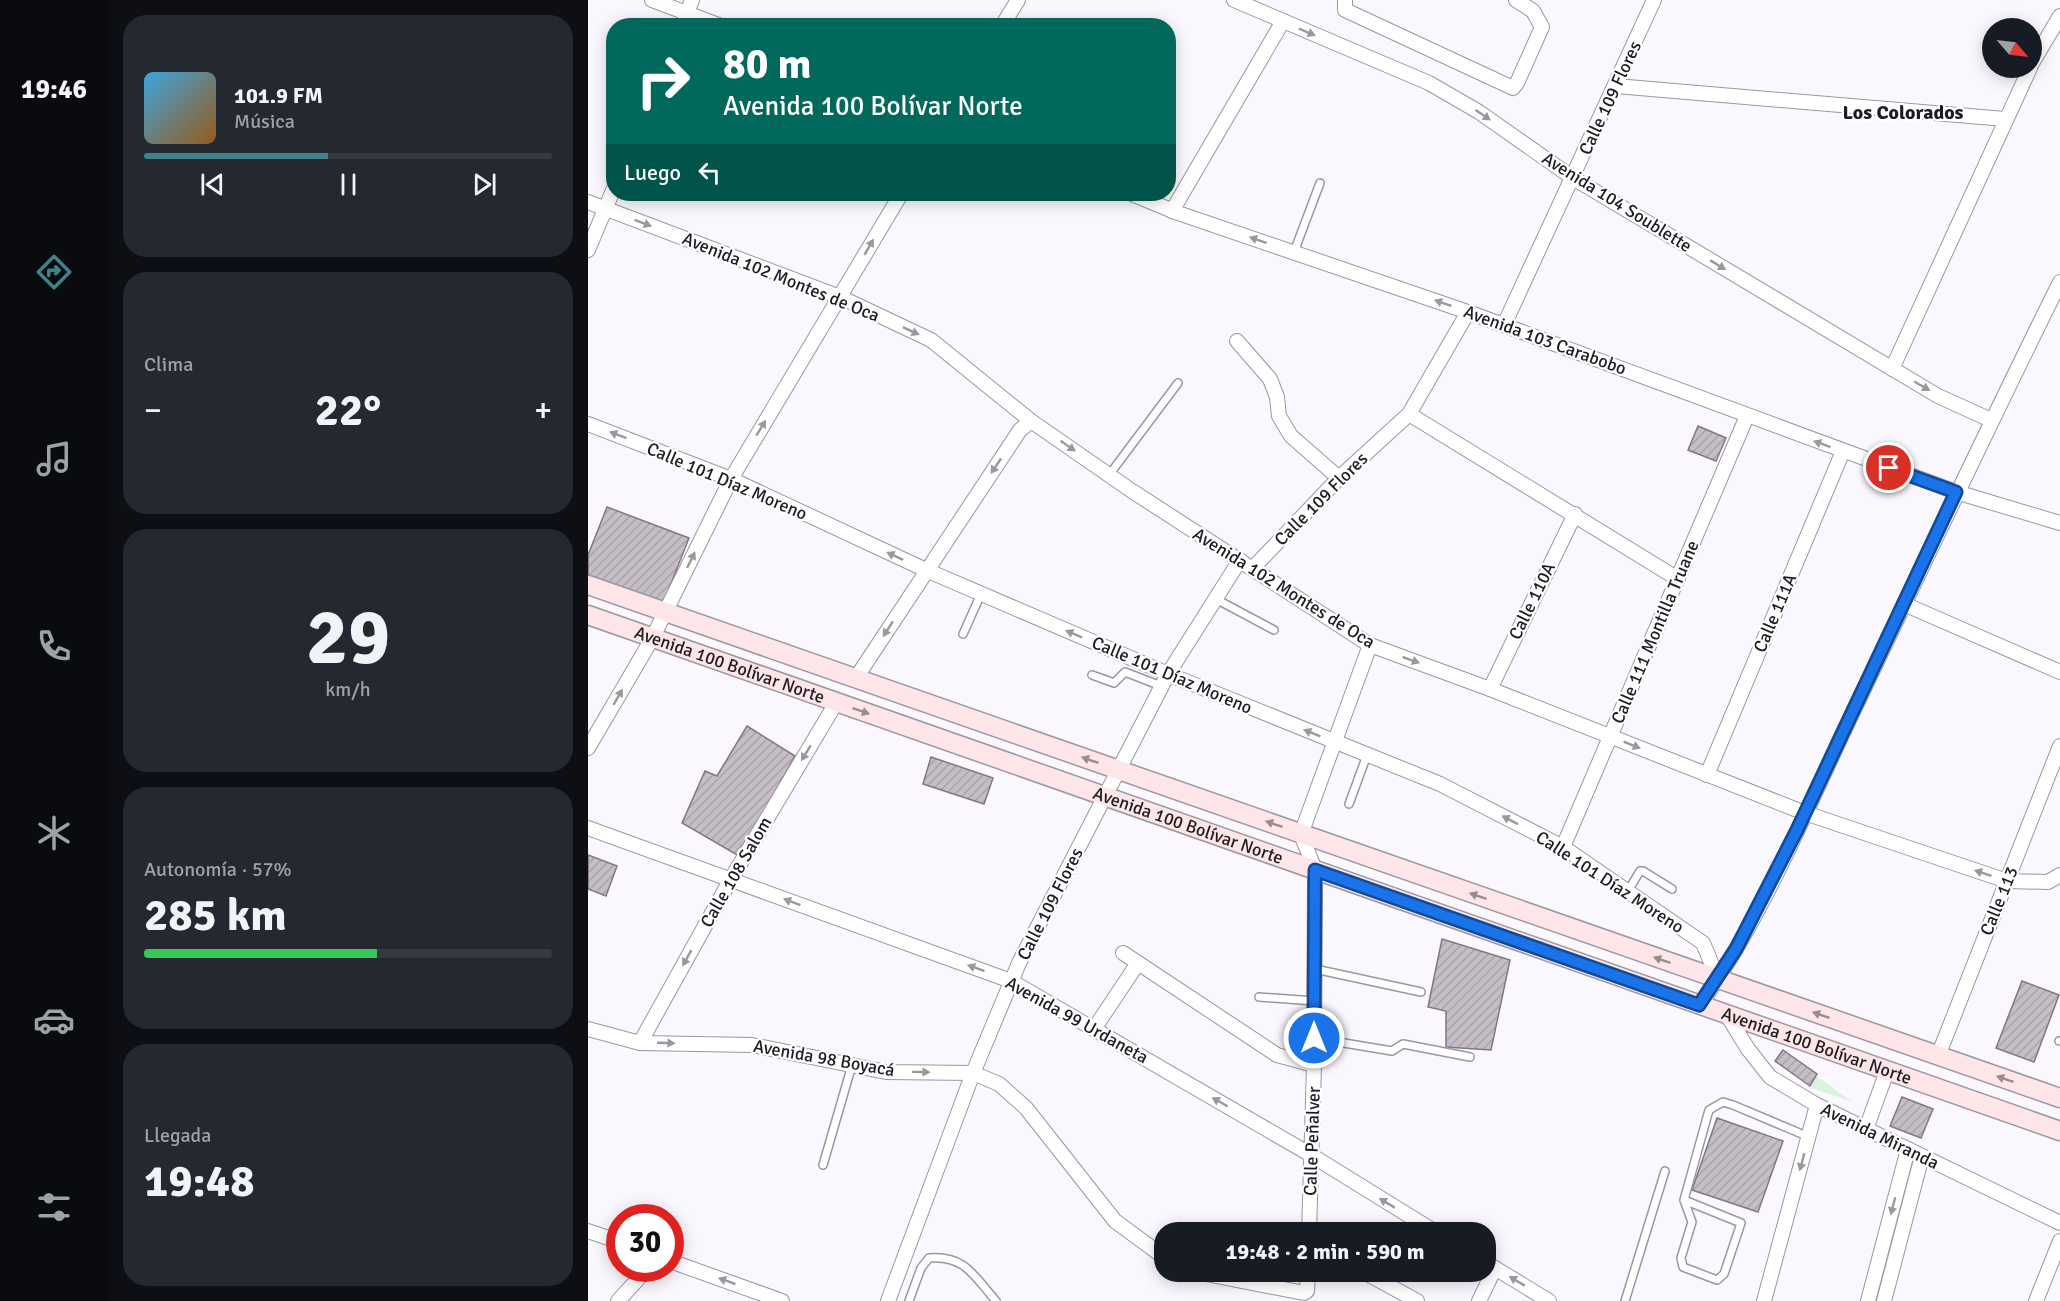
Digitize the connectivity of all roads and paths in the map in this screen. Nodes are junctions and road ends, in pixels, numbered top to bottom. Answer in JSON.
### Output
{"nodes":[{"id":1,"x":652,"y":0,"type":"edge"},
{"id":2,"x":1018,"y":0,"type":"edge"},
{"id":3,"x":1234,"y":0,"type":"edge"},
{"id":4,"x":1345,"y":0,"type":"edge"},
{"id":5,"x":1516,"y":0,"type":"edge"},
{"id":6,"x":1654,"y":0,"type":"edge"},
{"id":7,"x":690,"y":6,"type":"edge"},
{"id":8,"x":2060,"y":16,"type":"edge"},
{"id":9,"x":709,"y":18,"type":"edge"},
{"id":10,"x":1007,"y":18,"type":"edge"},
{"id":11,"x":1283,"y":21,"type":"junction"},
{"id":12,"x":2042,"y":46,"type":"edge"},
{"id":13,"x":2024,"y":78,"type":"edge"},
{"id":14,"x":1616,"y":86,"type":"junction"},
{"id":15,"x":2005,"y":119,"type":"junction"},
{"id":16,"x":1573,"y":178,"type":"junction"},
{"id":17,"x":1320,"y":183,"type":"dead end"},
{"id":18,"x":608,"y":201,"type":"edge"},
{"id":19,"x":896,"y":201,"type":"edge"},
{"id":20,"x":1148,"y":201,"type":"edge"},
{"id":21,"x":588,"y":202,"type":"edge"},
{"id":22,"x":605,"y":209,"type":"junction"},
{"id":23,"x":1172,"y":211,"type":"junction"},
{"id":24,"x":588,"y":250,"type":"edge"},
{"id":25,"x":1294,"y":252,"type":"junction"},
{"id":26,"x":2060,"y":282,"type":"edge"},
{"id":27,"x":840,"y":297,"type":"junction"},
{"id":28,"x":1468,"y":312,"type":"junction"},
{"id":29,"x":1504,"y":325,"type":"junction"},
{"id":30,"x":1237,"y":341,"type":"dead end"},
{"id":31,"x":1892,"y":369,"type":"junction"},
{"id":32,"x":1178,"y":383,"type":"dead end"},
{"id":33,"x":1408,"y":414,"type":"junction"},
{"id":34,"x":1747,"y":416,"type":"junction"},
{"id":35,"x":1991,"y":420,"type":"junction"},
{"id":36,"x":1031,"y":421,"type":"junction"},
{"id":37,"x":588,"y":424,"type":"edge"},
{"id":38,"x":1844,"y":451,"type":"junction"},
{"id":39,"x":1109,"y":475,"type":"junction"},
{"id":40,"x":731,"y":478,"type":"junction"},
{"id":41,"x":1339,"y":478,"type":"junction"},
{"id":42,"x":1956,"y":492,"type":"junction"},
{"id":43,"x":1575,"y":514,"type":"junction"},
{"id":44,"x":2060,"y":524,"type":"edge"},
{"id":45,"x":1240,"y":560,"type":"junction"},
{"id":46,"x":1253,"y":568,"type":"junction"},
{"id":47,"x":926,"y":570,"type":"junction"},
{"id":48,"x":1678,"y":579,"type":"junction"},
{"id":49,"x":588,"y":585,"type":"edge"},
{"id":50,"x":981,"y":594,"type":"junction"},
{"id":51,"x":1214,"y":598,"type":"junction"},
{"id":52,"x":1905,"y":604,"type":"junction"},
{"id":53,"x":665,"y":613,"type":"junction"},
{"id":54,"x":588,"y":615,"type":"edge"},
{"id":55,"x":1274,"y":630,"type":"dead end"},
{"id":56,"x":963,"y":634,"type":"dead end"},
{"id":57,"x":653,"y":637,"type":"junction"},
{"id":58,"x":1370,"y":645,"type":"junction"},
{"id":59,"x":2060,"y":672,"type":"edge"},
{"id":60,"x":1092,"y":675,"type":"dead end"},
{"id":61,"x":856,"y":678,"type":"junction"},
{"id":62,"x":1164,"y":680,"type":"junction"},
{"id":63,"x":1490,"y":689,"type":"junction"},
{"id":64,"x":836,"y":703,"type":"junction"},
{"id":65,"x":1610,"y":736,"type":"junction"},
{"id":66,"x":1334,"y":742,"type":"junction"},
{"id":67,"x":2060,"y":746,"type":"edge"},
{"id":68,"x":588,"y":748,"type":"edge"},
{"id":69,"x":1367,"y":755,"type":"junction"},
{"id":70,"x":1120,"y":770,"type":"junction"},
{"id":71,"x":1707,"y":775,"type":"junction"},
{"id":72,"x":1105,"y":797,"type":"junction"},
{"id":73,"x":1349,"y":804,"type":"dead end"},
{"id":74,"x":1805,"y":813,"type":"junction"},
{"id":75,"x":588,"y":828,"type":"edge"},
{"id":76,"x":1301,"y":834,"type":"junction"},
{"id":77,"x":1563,"y":848,"type":"junction"},
{"id":78,"x":1315,"y":870,"type":"junction"},
{"id":79,"x":2060,"y":875,"type":"edge"},
{"id":80,"x":731,"y":879,"type":"junction"},
{"id":81,"x":2007,"y":880,"type":"junction"},
{"id":82,"x":1672,"y":889,"type":"dead end"},
{"id":83,"x":1628,"y":891,"type":"junction"},
{"id":84,"x":1123,"y":953,"type":"dead end"},
{"id":85,"x":1138,"y":963,"type":"junction"},
{"id":86,"x":1315,"y":969,"type":"junction"},
{"id":87,"x":1718,"y":979,"type":"junction"},
{"id":88,"x":1011,"y":981,"type":"junction"},
{"id":89,"x":1421,"y":992,"type":"dead end"},
{"id":90,"x":1259,"y":997,"type":"dead end"},
{"id":91,"x":1315,"y":1001,"type":"junction"},
{"id":92,"x":1699,"y":1005,"type":"junction"},
{"id":93,"x":1727,"y":1015,"type":"junction"},
{"id":94,"x":588,"y":1029,"type":"edge"},
{"id":95,"x":1094,"y":1029,"type":"junction"},
{"id":96,"x":1314,"y":1038,"type":"junction"},
{"id":97,"x":640,"y":1043,"type":"junction"},
{"id":98,"x":1938,"y":1056,"type":"junction"},
{"id":99,"x":1470,"y":1057,"type":"dead end"},
{"id":100,"x":852,"y":1065,"type":"junction"},
{"id":101,"x":1314,"y":1065,"type":"junction"},
{"id":102,"x":1887,"y":1071,"type":"junction"},
{"id":103,"x":973,"y":1073,"type":"junction"},
{"id":104,"x":2060,"y":1098,"type":"edge"},
{"id":105,"x":1817,"y":1105,"type":"junction"},
{"id":106,"x":1866,"y":1129,"type":"junction"},
{"id":107,"x":2060,"y":1131,"type":"edge"},
{"id":108,"x":1809,"y":1137,"type":"junction"},
{"id":109,"x":1908,"y":1149,"type":"junction"},
{"id":110,"x":1922,"y":1156,"type":"junction"},
{"id":111,"x":1312,"y":1158,"type":"junction"},
{"id":112,"x":823,"y":1165,"type":"dead end"},
{"id":113,"x":1665,"y":1171,"type":"dead end"},
{"id":114,"x":1684,"y":1200,"type":"junction"},
{"id":115,"x":1310,"y":1222,"type":"edge"},
{"id":116,"x":1419,"y":1222,"type":"edge"},
{"id":117,"x":2060,"y":1223,"type":"edge"},
{"id":118,"x":588,"y":1231,"type":"edge"},
{"id":119,"x":606,"y":1237,"type":"edge"},
{"id":120,"x":2060,"y":1241,"type":"edge"},
{"id":121,"x":1154,"y":1250,"type":"edge"},
{"id":122,"x":684,"y":1266,"type":"edge"},
{"id":123,"x":1496,"y":1269,"type":"edge"},
{"id":124,"x":635,"y":1282,"type":"edge"},
{"id":125,"x":1247,"y":1282,"type":"edge"},
{"id":126,"x":1307,"y":1282,"type":"edge"},
{"id":127,"x":1382,"y":1282,"type":"edge"},
{"id":128,"x":1485,"y":1282,"type":"edge"},
{"id":129,"x":618,"y":1301,"type":"edge"},
{"id":130,"x":782,"y":1301,"type":"edge"},
{"id":131,"x":888,"y":1301,"type":"edge"},
{"id":132,"x":909,"y":1301,"type":"edge"},
{"id":133,"x":996,"y":1301,"type":"edge"},
{"id":134,"x":1417,"y":1301,"type":"edge"},
{"id":135,"x":1479,"y":1301,"type":"edge"},
{"id":136,"x":1550,"y":1301,"type":"edge"},
{"id":137,"x":1625,"y":1301,"type":"edge"},
{"id":138,"x":1764,"y":1301,"type":"edge"},
{"id":139,"x":1868,"y":1301,"type":"edge"},
{"id":140,"x":1884,"y":1301,"type":"edge"},
{"id":141,"x":2036,"y":1301,"type":"edge"}],
"edges":[{"from":1,"to":7,"type":"street"},
{"from":2,"to":10,"type":"street"},
{"from":3,"to":11,"type":"street","name":"Avenida 104 Soublette"},
{"from":4,"to":5,"type":"street"},
{"from":6,"to":14,"type":"street","name":"Calle 109 Flores"},
{"from":7,"to":9,"type":"street"},
{"from":8,"to":12,"type":"street"},
{"from":11,"to":16,"type":"street","name":"Avenida 104 Soublette","one_way":true},
{"from":11,"to":23,"type":"street"},
{"from":13,"to":15,"type":"street"},
{"from":14,"to":15,"type":"street"},
{"from":14,"to":16,"type":"street","name":"Calle 109 Flores"},
{"from":15,"to":31,"type":"street"},
{"from":16,"to":29,"type":"street","name":"Calle 109 Flores"},
{"from":16,"to":31,"type":"street","name":"Avenida 104 Soublette","one_way":true},
{"from":17,"to":25,"type":"lane"},
{"from":18,"to":22,"type":"street"},
{"from":27,"to":19,"type":"street","one_way":true},
{"from":20,"to":23,"type":"street","name":"Avenida 103 Carabobo"},
{"from":21,"to":22,"type":"street","name":"Avenida 102 Montes de Oca"},
{"from":22,"to":24,"type":"street"},
{"from":22,"to":27,"type":"street","name":"Avenida 102 Montes de Oca","one_way":true},
{"from":25,"to":23,"type":"street","name":"Avenida 103 Carabobo","one_way":true},
{"from":28,"to":25,"type":"street","name":"Avenida 103 Carabobo","one_way":true},
{"from":26,"to":35,"type":"street"},
{"from":27,"to":36,"type":"street","name":"Avenida 102 Montes de Oca","one_way":true},
{"from":40,"to":27,"type":"street","one_way":true},
{"from":28,"to":29,"type":"street","name":"Avenida 103 Carabobo"},
{"from":28,"to":33,"type":"street","name":"Calle 109 Flores"},
{"from":29,"to":34,"type":"street","name":"Avenida 103 Carabobo"},
{"from":30,"to":41,"type":"street"},
{"from":31,"to":35,"type":"street","name":"Avenida 104 Soublette","one_way":true},
{"from":32,"to":39,"type":"lane"},
{"from":33,"to":41,"type":"street","name":"Calle 109 Flores"},
{"from":33,"to":43,"type":"street"},
{"from":38,"to":34,"type":"street","name":"Avenida 103 Carabobo","one_way":true},
{"from":34,"to":48,"type":"street","name":"Calle 111 Montilla Truane"},
{"from":35,"to":42,"type":"street"},
{"from":36,"to":39,"type":"street","name":"Avenida 102 Montes de Oca","one_way":true},
{"from":36,"to":47,"type":"street","one_way":true},
{"from":40,"to":37,"type":"street","name":"Calle 101 Díaz Moreno","one_way":true},
{"from":38,"to":42,"type":"street","name":"Avenida 103 Carabobo"},
{"from":38,"to":71,"type":"street","name":"Calle 111A"},
{"from":39,"to":45,"type":"street","name":"Avenida 102 Montes de Oca"},
{"from":47,"to":40,"type":"street","name":"Calle 101 Díaz Moreno","one_way":true},
{"from":53,"to":40,"type":"street","one_way":true},
{"from":41,"to":46,"type":"street","name":"Calle 109 Flores"},
{"from":42,"to":44,"type":"street","name":"Avenida 103 Carabobo"},
{"from":42,"to":52,"type":"street"},
{"from":43,"to":48,"type":"street"},
{"from":43,"to":63,"type":"street","name":"Calle 110A"},
{"from":45,"to":46,"type":"street","name":"Avenida 102 Montes de Oca"},
{"from":45,"to":51,"type":"street","name":"Calle 109 Flores"},
{"from":46,"to":58,"type":"street","name":"Avenida 102 Montes de Oca"},
{"from":47,"to":50,"type":"street","name":"Calle 101 Díaz Moreno"},
{"from":47,"to":61,"type":"street","one_way":true},
{"from":48,"to":65,"type":"street","name":"Calle 111 Montilla Truane"},
{"from":49,"to":53,"type":"main road","name":"Avenida 100 Bolívar Norte"},
{"from":50,"to":56,"type":"lane"},
{"from":62,"to":50,"type":"street","name":"Calle 101 Díaz Moreno","one_way":true},
{"from":51,"to":55,"type":"lane"},
{"from":51,"to":62,"type":"street","name":"Calle 109 Flores"},
{"from":52,"to":59,"type":"street"},
{"from":52,"to":74,"type":"street"},
{"from":53,"to":57,"type":"street"},
{"from":53,"to":61,"type":"main road","name":"Avenida 100 Bolívar Norte"},
{"from":54,"to":57,"type":"main road","name":"Avenida 100 Bolívar Norte"},
{"from":57,"to":64,"type":"main road","name":"Avenida 100 Bolívar Norte"},
{"from":68,"to":57,"type":"street","one_way":true},
{"from":58,"to":63,"type":"street","name":"Avenida 102 Montes de Oca","one_way":true},
{"from":58,"to":66,"type":"street"},
{"from":60,"to":62,"type":"lane"},
{"from":70,"to":61,"type":"main road","name":"Avenida 100 Bolívar Norte","one_way":true},
{"from":66,"to":62,"type":"street","name":"Calle 101 Díaz Moreno","one_way":true},
{"from":62,"to":70,"type":"street","name":"Calle 109 Flores"},
{"from":63,"to":65,"type":"street","name":"Avenida 102 Montes de Oca"},
{"from":64,"to":72,"type":"main road","name":"Avenida 100 Bolívar Norte","one_way":true},
{"from":64,"to":80,"type":"street","name":"Calle 108 Salom","one_way":true},
{"from":65,"to":71,"type":"street","name":"Avenida 102 Montes de Oca","one_way":true},
{"from":65,"to":77,"type":"street","name":"Calle 111 Montilla Truane"},
{"from":66,"to":69,"type":"street","name":"Calle 101 Díaz Moreno"},
{"from":66,"to":76,"type":"street"},
{"from":67,"to":81,"type":"street","name":"Calle 113"},
{"from":69,"to":73,"type":"lane"},
{"from":77,"to":69,"type":"street","name":"Calle 101 Díaz Moreno","one_way":true},
{"from":70,"to":72,"type":"street","name":"Calle 109 Flores"},
{"from":76,"to":70,"type":"main road","name":"Avenida 100 Bolívar Norte","one_way":true},
{"from":71,"to":74,"type":"street","name":"Avenida 102 Montes de Oca"},
{"from":72,"to":78,"type":"main road","name":"Avenida 100 Bolívar Norte"},
{"from":72,"to":88,"type":"street","name":"Calle 109 Flores"},
{"from":81,"to":74,"type":"street","name":"Avenida 102 Montes de Oca","one_way":true},
{"from":74,"to":87,"type":"street"},
{"from":75,"to":80,"type":"street","name":"Avenida 99 Urdaneta"},
{"from":76,"to":78,"type":"street"},
{"from":87,"to":76,"type":"main road","name":"Avenida 100 Bolívar Norte","one_way":true},
{"from":77,"to":83,"type":"street","name":"Calle 101 Díaz Moreno"},
{"from":78,"to":86,"type":"street","name":"Calle Peñalver"},
{"from":78,"to":92,"type":"main road","name":"Avenida 100 Bolívar Norte"},
{"from":79,"to":81,"type":"street","name":"Avenida 102 Montes de Oca"},
{"from":88,"to":80,"type":"street","name":"Avenida 99 Urdaneta","one_way":true},
{"from":80,"to":97,"type":"street","name":"Calle 108 Salom","one_way":true},
{"from":81,"to":98,"type":"street","name":"Calle 113"},
{"from":82,"to":83,"type":"lane"},
{"from":83,"to":87,"type":"street","name":"Calle 101 Díaz Moreno"},
{"from":84,"to":85,"type":"street"},
{"from":85,"to":95,"type":"street"},
{"from":85,"to":101,"type":"street"},
{"from":86,"to":89,"type":"lane"},
{"from":86,"to":91,"type":"street","name":"Calle Peñalver"},
{"from":87,"to":92,"type":"street"},
{"from":98,"to":87,"type":"main road","name":"Avenida 100 Bolívar Norte","one_way":true},
{"from":88,"to":95,"type":"street","name":"Avenida 99 Urdaneta"},
{"from":88,"to":103,"type":"street","name":"Calle 109 Flores"},
{"from":90,"to":91,"type":"lane"},
{"from":91,"to":96,"type":"street","name":"Calle Peñalver"},
{"from":92,"to":93,"type":"main road","name":"Avenida 100 Bolívar Norte"},
{"from":93,"to":102,"type":"main road","name":"Avenida 100 Bolívar Norte"},
{"from":93,"to":105,"type":"street","name":"Avenida Miranda"},
{"from":94,"to":97,"type":"street","name":"Avenida 98 Boyacá"},
{"from":111,"to":95,"type":"street","name":"Avenida 99 Urdaneta","one_way":true},
{"from":96,"to":99,"type":"lane"},
{"from":96,"to":101,"type":"street","name":"Calle Peñalver"},
{"from":97,"to":100,"type":"street","name":"Avenida 98 Boyacá","one_way":true},
{"from":104,"to":98,"type":"main road","name":"Avenida 100 Bolívar Norte","one_way":true},
{"from":100,"to":103,"type":"street","name":"Avenida 98 Boyacá","one_way":true},
{"from":100,"to":112,"type":"lane"},
{"from":101,"to":111,"type":"street","name":"Calle Peñalver"},
{"from":102,"to":106,"type":"street"},
{"from":102,"to":107,"type":"main road","name":"Avenida 100 Bolívar Norte"},
{"from":103,"to":121,"type":"street","name":"Avenida 98 Boyacá"},
{"from":103,"to":131,"type":"street","name":"Calle 109 Flores"},
{"from":105,"to":106,"type":"street","name":"Avenida Miranda"},
{"from":105,"to":108,"type":"street"},
{"from":106,"to":109,"type":"street","name":"Avenida Miranda"},
{"from":108,"to":114,"type":"lane"},
{"from":108,"to":138,"type":"street","one_way":true},
{"from":109,"to":110,"type":"street","name":"Avenida Miranda"},
{"from":109,"to":139,"type":"street","one_way":true},
{"from":110,"to":117,"type":"street","name":"Avenida Miranda"},
{"from":110,"to":140,"type":"street"},
{"from":111,"to":115,"type":"street","name":"Calle Peñalver"},
{"from":116,"to":111,"type":"street","name":"Avenida 99 Urdaneta","one_way":true},
{"from":113,"to":137,"type":"lane"},
{"from":114,"to":114,"type":"lane"},
{"from":118,"to":119,"type":"street"},
{"from":120,"to":141,"type":"street"},
{"from":130,"to":122,"type":"street","one_way":true},
{"from":136,"to":123,"type":"street","one_way":true},
{"from":124,"to":129,"type":"street"},
{"from":125,"to":126,"type":"street"},
{"from":127,"to":134,"type":"street"},
{"from":128,"to":135,"type":"street"},
{"from":132,"to":133,"type":"lane"}]}
